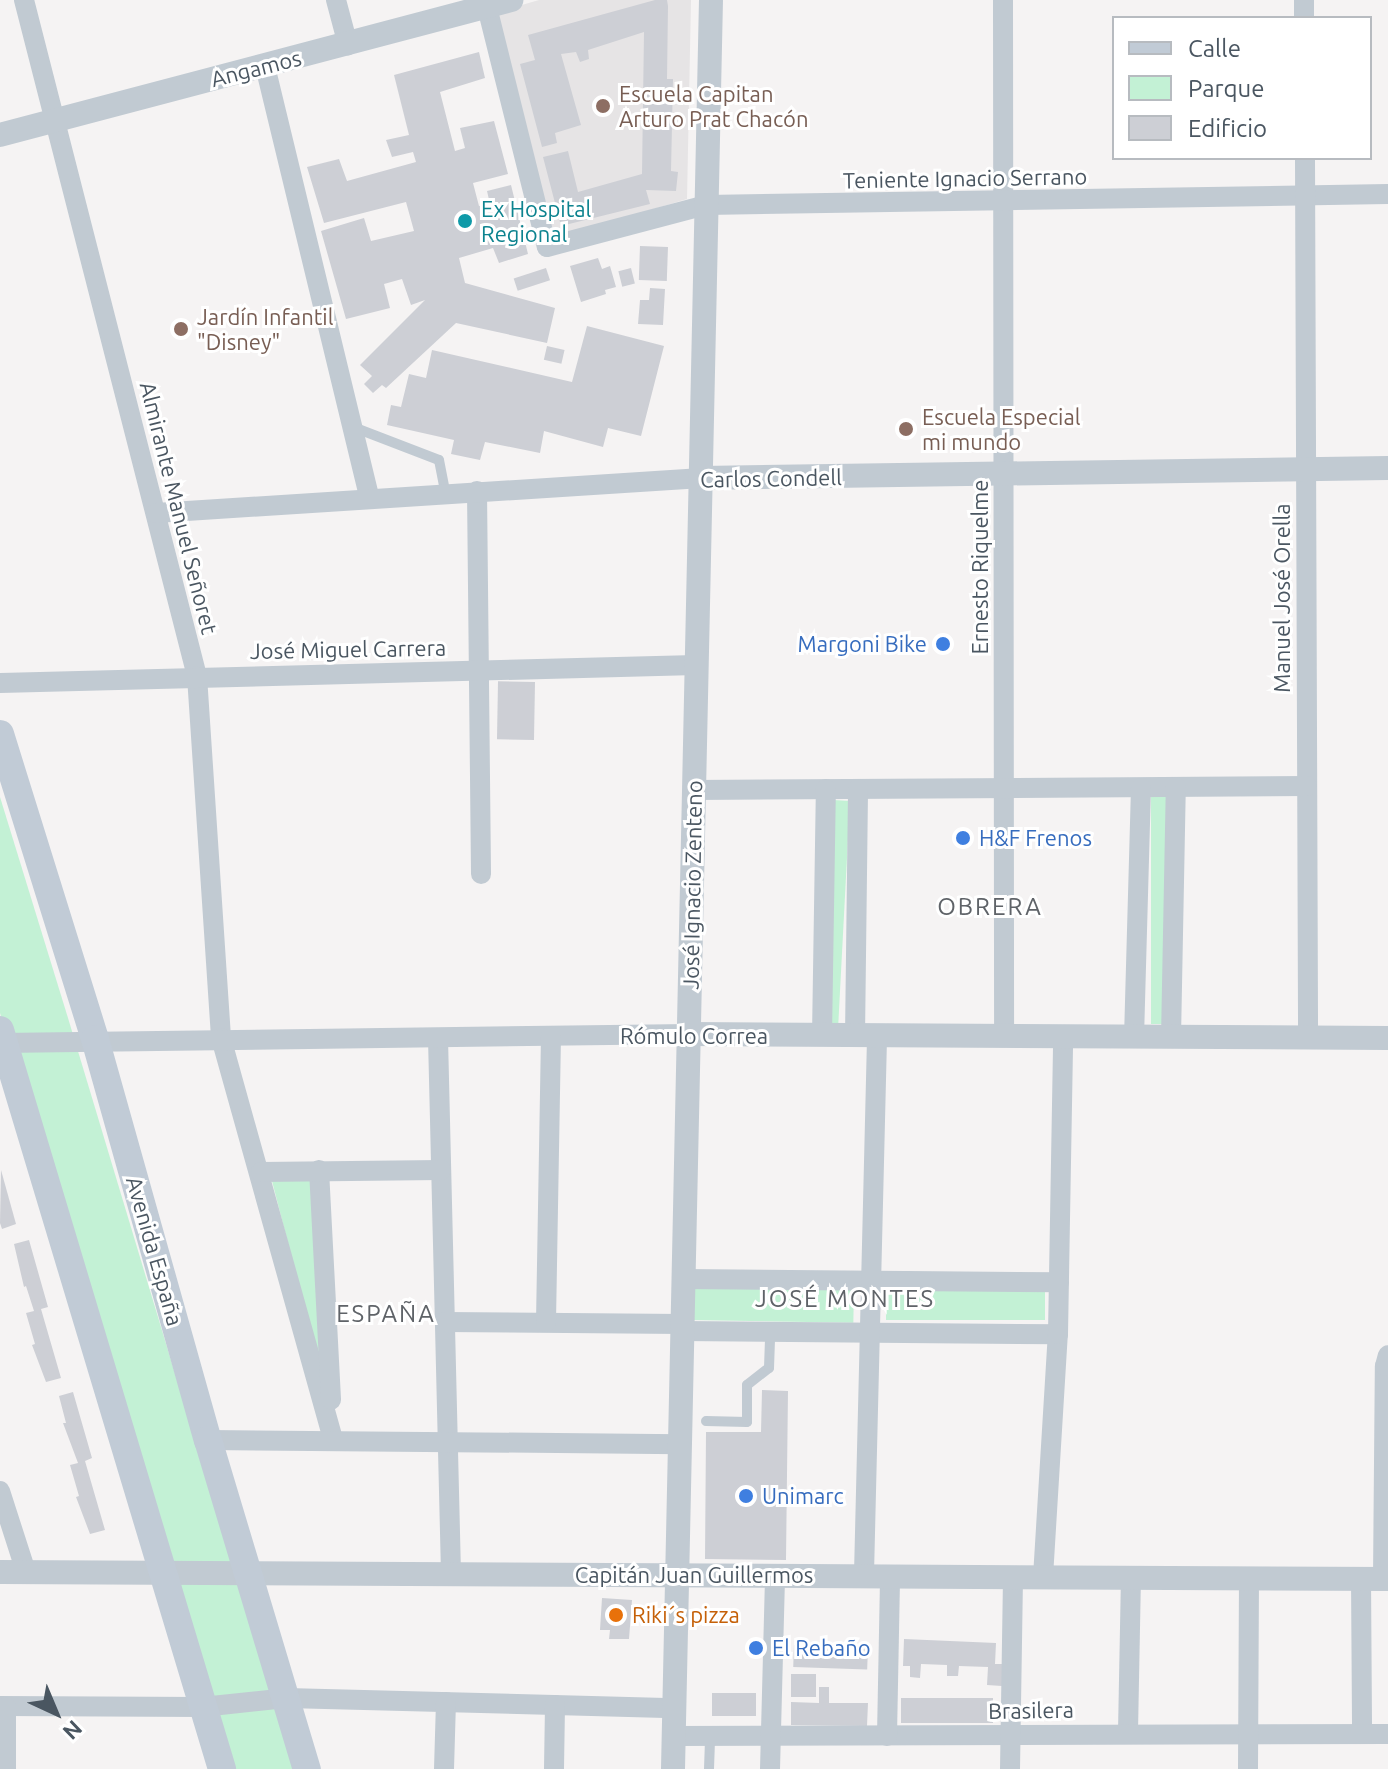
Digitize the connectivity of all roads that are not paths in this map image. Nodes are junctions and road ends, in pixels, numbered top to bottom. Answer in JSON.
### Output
{"nodes":[{"id":1,"x":24,"y":0,"type":"edge"},
{"id":2,"x":336,"y":0,"type":"edge"},
{"id":3,"x":511,"y":0,"type":"edge"},
{"id":4,"x":711,"y":0,"type":"edge"},
{"id":5,"x":1003,"y":0,"type":"edge"},
{"id":6,"x":487,"y":7,"type":"junction"},
{"id":7,"x":348,"y":45,"type":"junction"},
{"id":8,"x":265,"y":66,"type":"junction"},
{"id":9,"x":57,"y":120,"type":"junction"},
{"id":10,"x":0,"y":135,"type":"edge"},
{"id":11,"x":1305,"y":160,"type":"edge"},
{"id":12,"x":1305,"y":193,"type":"junction"},
{"id":13,"x":1388,"y":194,"type":"edge"},
{"id":14,"x":1003,"y":203,"type":"junction"},
{"id":15,"x":706,"y":205,"type":"junction"},
{"id":16,"x":353,"y":427,"type":"junction"},
{"id":17,"x":1388,"y":468,"type":"edge"},
{"id":18,"x":1306,"y":469,"type":"junction"},
{"id":19,"x":1004,"y":475,"type":"junction"},
{"id":20,"x":702,"y":478,"type":"junction"},
{"id":21,"x":477,"y":491,"type":"junction"},
{"id":22,"x":445,"y":492,"type":"junction"},
{"id":23,"x":369,"y":497,"type":"junction"},
{"id":24,"x":156,"y":513,"type":"junction"},
{"id":25,"x":696,"y":665,"type":"junction"},
{"id":26,"x":479,"y":670,"type":"junction"},
{"id":27,"x":197,"y":676,"type":"junction"},
{"id":28,"x":0,"y":683,"type":"edge"},
{"id":29,"x":0,"y":734,"type":"edge"},
{"id":30,"x":1307,"y":786,"type":"junction"},
{"id":31,"x":1176,"y":787,"type":"junction"},
{"id":32,"x":1004,"y":788,"type":"junction"},
{"id":33,"x":1141,"y":788,"type":"junction"},
{"id":34,"x":826,"y":789,"type":"junction"},
{"id":35,"x":858,"y":789,"type":"junction"},
{"id":36,"x":694,"y":790,"type":"junction"},
{"id":37,"x":481,"y":874,"type":"dead end"},
{"id":38,"x":690,"y":1034,"type":"junction"},
{"id":39,"x":551,"y":1036,"type":"junction"},
{"id":40,"x":822,"y":1036,"type":"junction"},
{"id":41,"x":866,"y":1037,"type":"junction"},
{"id":42,"x":1004,"y":1037,"type":"junction"},
{"id":43,"x":1063,"y":1037,"type":"junction"},
{"id":44,"x":1,"y":1038,"type":"edge"},
{"id":45,"x":221,"y":1038,"type":"junction"},
{"id":46,"x":438,"y":1038,"type":"junction"},
{"id":47,"x":1134,"y":1038,"type":"junction"},
{"id":48,"x":1171,"y":1038,"type":"junction"},
{"id":49,"x":1308,"y":1038,"type":"junction"},
{"id":50,"x":1388,"y":1038,"type":"edge"},
{"id":51,"x":95,"y":1039,"type":"junction"},
{"id":52,"x":319,"y":1170,"type":"junction"},
{"id":53,"x":441,"y":1170,"type":"junction"},
{"id":54,"x":261,"y":1172,"type":"junction"},
{"id":55,"x":683,"y":1279,"type":"junction"},
{"id":56,"x":872,"y":1280,"type":"junction"},
{"id":57,"x":1059,"y":1282,"type":"junction"},
{"id":58,"x":445,"y":1322,"type":"junction"},
{"id":59,"x":546,"y":1322,"type":"junction"},
{"id":60,"x":682,"y":1328,"type":"junction"},
{"id":61,"x":770,"y":1333,"type":"junction"},
{"id":62,"x":870,"y":1334,"type":"junction"},
{"id":63,"x":1058,"y":1334,"type":"junction"},
{"id":64,"x":1388,"y":1355,"type":"edge"},
{"id":65,"x":706,"y":1421,"type":"dead end"},
{"id":66,"x":208,"y":1440,"type":"junction"},
{"id":67,"x":333,"y":1440,"type":"junction"},
{"id":68,"x":448,"y":1441,"type":"junction"},
{"id":69,"x":681,"y":1444,"type":"junction"},
{"id":70,"x":0,"y":1491,"type":"edge"},
{"id":71,"x":0,"y":1572,"type":"edge"},
{"id":72,"x":26,"y":1572,"type":"junction"},
{"id":73,"x":160,"y":1572,"type":"junction"},
{"id":74,"x":249,"y":1574,"type":"junction"},
{"id":75,"x":864,"y":1574,"type":"junction"},
{"id":76,"x":451,"y":1575,"type":"junction"},
{"id":77,"x":678,"y":1575,"type":"junction"},
{"id":78,"x":890,"y":1575,"type":"junction"},
{"id":79,"x":775,"y":1576,"type":"junction"},
{"id":80,"x":1013,"y":1576,"type":"junction"},
{"id":81,"x":1131,"y":1576,"type":"junction"},
{"id":82,"x":1043,"y":1577,"type":"junction"},
{"id":83,"x":1249,"y":1577,"type":"junction"},
{"id":84,"x":1377,"y":1578,"type":"edge"},
{"id":85,"x":286,"y":1698,"type":"junction"},
{"id":86,"x":446,"y":1702,"type":"junction"},
{"id":87,"x":555,"y":1705,"type":"junction"},
{"id":88,"x":3,"y":1706,"type":"edge"},
{"id":89,"x":202,"y":1707,"type":"junction"},
{"id":90,"x":675,"y":1708,"type":"junction"},
{"id":91,"x":1128,"y":1732,"type":"junction"},
{"id":92,"x":1248,"y":1733,"type":"junction"},
{"id":93,"x":1362,"y":1734,"type":"junction"},
{"id":94,"x":1388,"y":1734,"type":"edge"},
{"id":95,"x":1011,"y":1735,"type":"junction"},
{"id":96,"x":674,"y":1736,"type":"junction"},
{"id":97,"x":710,"y":1736,"type":"junction"},
{"id":98,"x":887,"y":1736,"type":"junction"},
{"id":99,"x":771,"y":1737,"type":"junction"},
{"id":100,"x":6,"y":1769,"type":"edge"},
{"id":101,"x":222,"y":1769,"type":"edge"},
{"id":102,"x":307,"y":1769,"type":"edge"},
{"id":103,"x":444,"y":1769,"type":"edge"},
{"id":104,"x":554,"y":1769,"type":"edge"},
{"id":105,"x":673,"y":1769,"type":"edge"},
{"id":106,"x":709,"y":1769,"type":"edge"},
{"id":107,"x":770,"y":1769,"type":"edge"},
{"id":108,"x":1010,"y":1769,"type":"edge"},
{"id":109,"x":1248,"y":1769,"type":"edge"}],
"edges":[{"from":1,"to":9,"type":"street","name":"Almirante Manuel Señoret"},
{"from":2,"to":7,"type":"street"},
{"from":3,"to":6,"type":"street","name":"Angamos"},
{"from":4,"to":15,"type":"street","name":"José Ignacio Zenteno"},
{"from":5,"to":14,"type":"street","name":"Ernesto Riquelme"},
{"from":6,"to":7,"type":"street","name":"Angamos"},
{"from":6,"to":15,"type":"street","name":"Teniente Ignacio Serrano"},
{"from":7,"to":8,"type":"street","name":"Angamos"},
{"from":8,"to":9,"type":"street","name":"Angamos"},
{"from":8,"to":16,"type":"street"},
{"from":9,"to":10,"type":"street","name":"Angamos"},
{"from":9,"to":24,"type":"street","name":"Almirante Manuel Señoret"},
{"from":11,"to":12,"type":"street","name":"Manuel José Orella"},
{"from":12,"to":13,"type":"street","name":"Teniente Ignacio Serrano"},
{"from":12,"to":14,"type":"street","name":"Teniente Ignacio Serrano"},
{"from":12,"to":18,"type":"street","name":"Manuel José Orella"},
{"from":14,"to":15,"type":"street","name":"Teniente Ignacio Serrano"},
{"from":14,"to":19,"type":"street","name":"Ernesto Riquelme"},
{"from":15,"to":20,"type":"street","name":"José Ignacio Zenteno"},
{"from":16,"to":22,"type":"lane"},
{"from":16,"to":23,"type":"street"},
{"from":17,"to":18,"type":"street","name":"Carlos Condell"},
{"from":18,"to":19,"type":"street","name":"Carlos Condell"},
{"from":18,"to":30,"type":"street","name":"Manuel José Orella"},
{"from":19,"to":20,"type":"street","name":"Carlos Condell"},
{"from":19,"to":32,"type":"street","name":"Ernesto Riquelme"},
{"from":20,"to":21,"type":"street","name":"Carlos Condell"},
{"from":20,"to":25,"type":"street","name":"José Ignacio Zenteno"},
{"from":21,"to":22,"type":"street","name":"Carlos Condell"},
{"from":21,"to":26,"type":"street"},
{"from":22,"to":23,"type":"street","name":"Carlos Condell"},
{"from":23,"to":24,"type":"street","name":"Carlos Condell"},
{"from":24,"to":27,"type":"street","name":"Almirante Manuel Señoret"},
{"from":25,"to":26,"type":"street","name":"José Miguel Carrera"},
{"from":25,"to":36,"type":"street","name":"José Ignacio Zenteno"},
{"from":26,"to":27,"type":"street","name":"José Miguel Carrera"},
{"from":26,"to":37,"type":"street"},
{"from":27,"to":28,"type":"street","name":"José Miguel Carrera"},
{"from":27,"to":45,"type":"street","name":"Almirante Manuel Señoret"},
{"from":29,"to":51,"type":"main road","name":"Avenida España"},
{"from":30,"to":31,"type":"street"},
{"from":30,"to":49,"type":"street","name":"Manuel José Orella"},
{"from":31,"to":33,"type":"street"},
{"from":31,"to":48,"type":"street"},
{"from":32,"to":33,"type":"street"},
{"from":32,"to":35,"type":"street"},
{"from":32,"to":42,"type":"street","name":"Ernesto Riquelme"},
{"from":33,"to":47,"type":"street"},
{"from":34,"to":35,"type":"street"},
{"from":34,"to":36,"type":"street"},
{"from":34,"to":40,"type":"street"},
{"from":35,"to":41,"type":"street"},
{"from":36,"to":38,"type":"street","name":"José Ignacio Zenteno"},
{"from":38,"to":39,"type":"street","name":"Rómulo Correa"},
{"from":38,"to":40,"type":"street","name":"Rómulo Correa"},
{"from":38,"to":55,"type":"street","name":"José Ignacio Zenteno"},
{"from":39,"to":46,"type":"street","name":"Rómulo Correa"},
{"from":39,"to":59,"type":"street"},
{"from":40,"to":41,"type":"street","name":"Rómulo Correa"},
{"from":41,"to":42,"type":"street","name":"Rómulo Correa"},
{"from":41,"to":56,"type":"street"},
{"from":42,"to":43,"type":"street","name":"Rómulo Correa"},
{"from":43,"to":47,"type":"street","name":"Rómulo Correa"},
{"from":43,"to":57,"type":"street"},
{"from":44,"to":51,"type":"street","name":"Rómulo Correa"},
{"from":44,"to":73,"type":"main road"},
{"from":45,"to":46,"type":"street","name":"Rómulo Correa"},
{"from":45,"to":51,"type":"street","name":"Rómulo Correa"},
{"from":45,"to":54,"type":"street","name":"Almirante Manuel Señoret"},
{"from":46,"to":53,"type":"street"},
{"from":47,"to":48,"type":"street","name":"Rómulo Correa"},
{"from":48,"to":49,"type":"street","name":"Rómulo Correa"},
{"from":49,"to":50,"type":"street","name":"Rómulo Correa"},
{"from":51,"to":66,"type":"main road","name":"Avenida España"},
{"from":52,"to":53,"type":"street"},
{"from":52,"to":54,"type":"street"},
{"from":52,"to":67,"type":"street"},
{"from":53,"to":58,"type":"street"},
{"from":54,"to":67,"type":"street","name":"Almirante Manuel Señoret"},
{"from":55,"to":56,"type":"street"},
{"from":55,"to":60,"type":"street","name":"José Ignacio Zenteno"},
{"from":56,"to":57,"type":"street"},
{"from":56,"to":62,"type":"street"},
{"from":57,"to":63,"type":"street"},
{"from":58,"to":59,"type":"street"},
{"from":58,"to":68,"type":"street"},
{"from":59,"to":60,"type":"street"},
{"from":60,"to":61,"type":"street"},
{"from":60,"to":69,"type":"street","name":"José Ignacio Zenteno"},
{"from":61,"to":62,"type":"street"},
{"from":61,"to":65,"type":"lane"},
{"from":62,"to":63,"type":"street"},
{"from":62,"to":75,"type":"street"},
{"from":63,"to":82,"type":"street"},
{"from":64,"to":84,"type":"street"},
{"from":66,"to":67,"type":"street"},
{"from":66,"to":74,"type":"main road","name":"Avenida España"},
{"from":67,"to":68,"type":"street"},
{"from":68,"to":69,"type":"street"},
{"from":68,"to":76,"type":"street"},
{"from":69,"to":77,"type":"street","name":"José Ignacio Zenteno"},
{"from":70,"to":72,"type":"street"},
{"from":71,"to":72,"type":"street","name":"Capitán Juan Guillermos"},
{"from":72,"to":73,"type":"street","name":"Capitán Juan Guillermos"},
{"from":73,"to":74,"type":"street","name":"Capitán Juan Guillermos"},
{"from":73,"to":89,"type":"main road"},
{"from":74,"to":76,"type":"street","name":"Capitán Juan Guillermos"},
{"from":74,"to":85,"type":"main road","name":"Avenida España"},
{"from":75,"to":78,"type":"street","name":"Capitán Juan Guillermos"},
{"from":75,"to":79,"type":"street","name":"Capitán Juan Guillermos"},
{"from":76,"to":77,"type":"street","name":"Capitán Juan Guillermos"},
{"from":77,"to":79,"type":"street","name":"Capitán Juan Guillermos"},
{"from":77,"to":90,"type":"street","name":"José Ignacio Zenteno"},
{"from":78,"to":80,"type":"street","name":"Capitán Juan Guillermos"},
{"from":78,"to":98,"type":"street"},
{"from":79,"to":99,"type":"street"},
{"from":80,"to":82,"type":"street","name":"Capitán Juan Guillermos"},
{"from":80,"to":95,"type":"street"},
{"from":81,"to":82,"type":"street","name":"Capitán Juan Guillermos"},
{"from":81,"to":83,"type":"street","name":"Capitán Juan Guillermos"},
{"from":81,"to":91,"type":"street"},
{"from":83,"to":84,"type":"street","name":"Capitán Juan Guillermos"},
{"from":83,"to":92,"type":"street"},
{"from":84,"to":93,"type":"street"},
{"from":85,"to":86,"type":"street"},
{"from":85,"to":89,"type":"street"},
{"from":85,"to":102,"type":"main road","name":"Avenida España"},
{"from":86,"to":87,"type":"street"},
{"from":86,"to":103,"type":"street"},
{"from":87,"to":90,"type":"street"},
{"from":87,"to":104,"type":"street"},
{"from":88,"to":89,"type":"street"},
{"from":88,"to":100,"type":"street"},
{"from":89,"to":101,"type":"main road"},
{"from":90,"to":96,"type":"street","name":"José Ignacio Zenteno"},
{"from":91,"to":92,"type":"street","name":"Brasilera"},
{"from":91,"to":95,"type":"street","name":"Brasilera"},
{"from":92,"to":93,"type":"street","name":"Brasilera"},
{"from":92,"to":109,"type":"street"},
{"from":93,"to":94,"type":"street","name":"Brasilera"},
{"from":95,"to":98,"type":"street","name":"Brasilera"},
{"from":95,"to":108,"type":"street"},
{"from":96,"to":97,"type":"street","name":"Brasilera"},
{"from":96,"to":105,"type":"street","name":"José Ignacio Zenteno"},
{"from":97,"to":99,"type":"street","name":"Brasilera"},
{"from":97,"to":106,"type":"lane"},
{"from":98,"to":99,"type":"street","name":"Brasilera"},
{"from":99,"to":107,"type":"street"}]}
